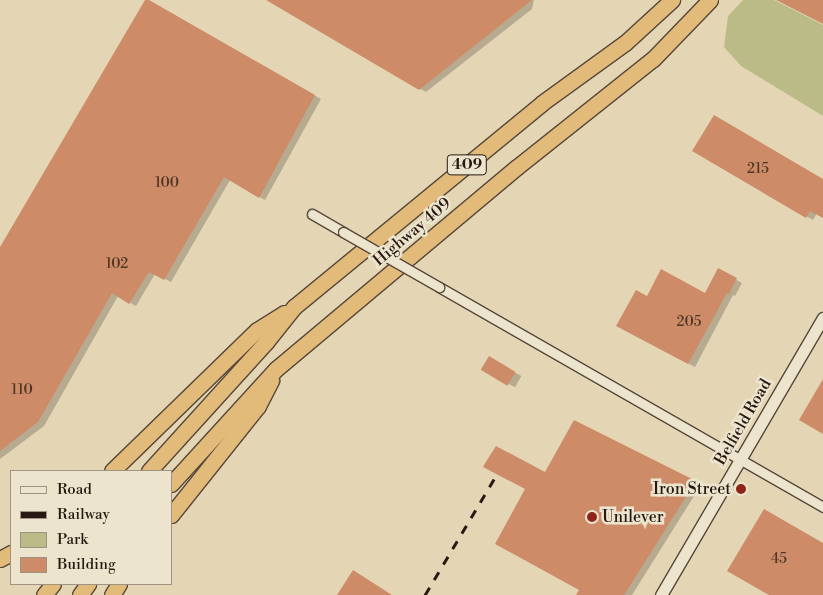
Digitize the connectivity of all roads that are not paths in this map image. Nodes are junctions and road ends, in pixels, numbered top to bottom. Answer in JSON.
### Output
{"nodes":[{"id":1,"x":672,"y":0,"type":"edge"},
{"id":2,"x":710,"y":0,"type":"edge"},
{"id":3,"x":312,"y":214,"type":"dead end"},
{"id":4,"x":294,"y":307,"type":"junction"},
{"id":5,"x":823,"y":318,"type":"edge"},
{"id":6,"x":276,"y":369,"type":"junction"},
{"id":7,"x":740,"y":459,"type":"junction"},
{"id":8,"x":113,"y":470,"type":"edge"},
{"id":9,"x":150,"y":470,"type":"edge"},
{"id":10,"x":172,"y":483,"type":"edge"},
{"id":11,"x":823,"y":508,"type":"edge"},
{"id":12,"x":172,"y":514,"type":"edge"},
{"id":13,"x":52,"y":585,"type":"edge"},
{"id":14,"x":44,"y":595,"type":"edge"},
{"id":15,"x":661,"y":595,"type":"edge"}],
"edges":[{"from":1,"to":4,"type":"highway","name":"Highway 409","number":"409"},
{"from":2,"to":6,"type":"highway","name":"Highway 409","number":"409"},
{"from":3,"to":7,"type":"street","bridge":true},
{"from":4,"to":8,"type":"highway"},
{"from":4,"to":9,"type":"highway","name":"Highway 409","number":"409"},
{"from":5,"to":7,"type":"main road","name":"Belfield Road"},
{"from":6,"to":10,"type":"highway","name":"Highway 409","number":"409"},
{"from":6,"to":12,"type":"highway"},
{"from":7,"to":11,"type":"street"},
{"from":7,"to":15,"type":"main road","name":"Belfield Road"},
{"from":13,"to":14,"type":"highway"}]}
